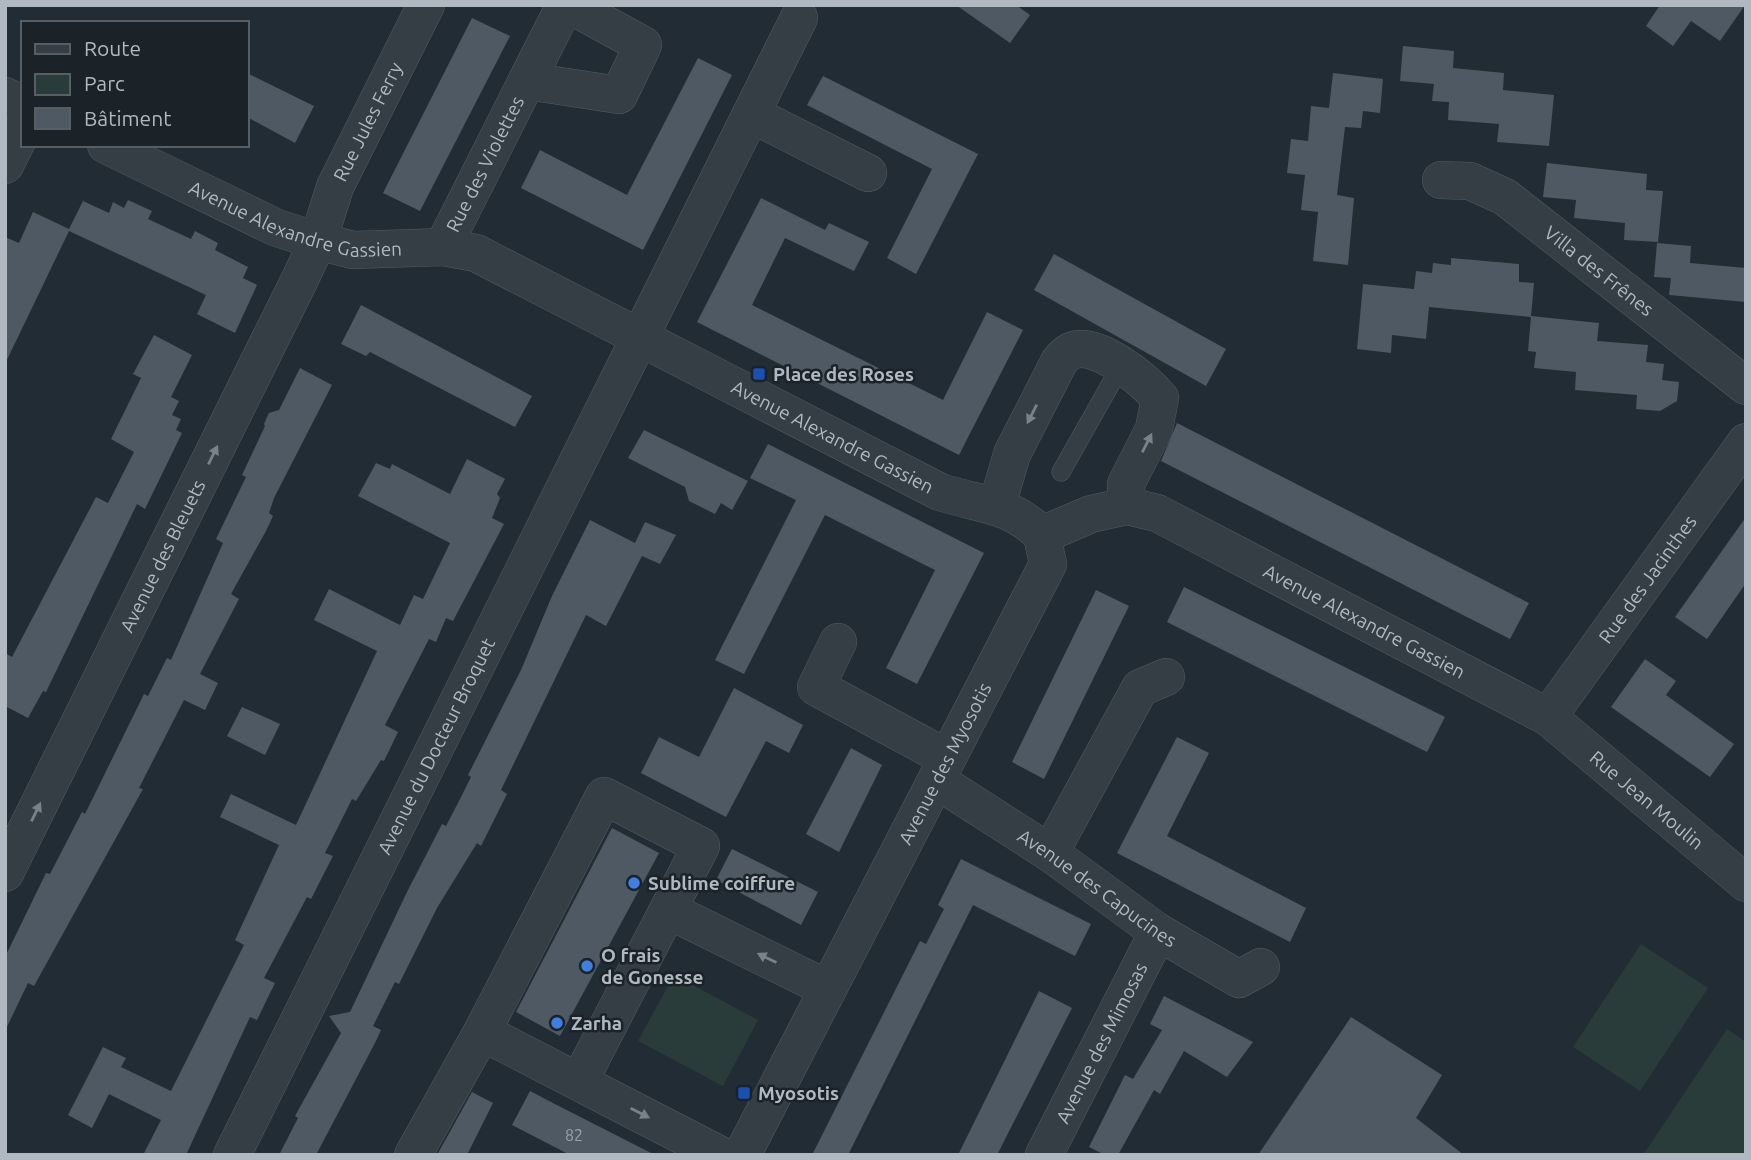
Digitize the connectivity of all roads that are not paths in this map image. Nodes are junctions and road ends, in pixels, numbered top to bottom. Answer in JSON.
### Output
{"nodes":[{"id":1,"x":426,"y":5,"type":"edge"},
{"id":2,"x":565,"y":5,"type":"edge"},
{"id":3,"x":570,"y":5,"type":"edge"},
{"id":4,"x":799,"y":18,"type":"dead end"},
{"id":5,"x":527,"y":81,"type":"junction"},
{"id":6,"x":5,"y":96,"type":"edge"},
{"id":7,"x":21,"y":104,"type":"edge"},
{"id":8,"x":751,"y":114,"type":"junction"},
{"id":9,"x":21,"y":133,"type":"edge"},
{"id":10,"x":110,"y":147,"type":"edge"},
{"id":11,"x":5,"y":165,"type":"edge"},
{"id":12,"x":868,"y":173,"type":"dead end"},
{"id":13,"x":1441,"y":180,"type":"dead end"},
{"id":14,"x":318,"y":241,"type":"junction"},
{"id":15,"x":443,"y":247,"type":"junction"},
{"id":16,"x":642,"y":338,"type":"junction"},
{"id":17,"x":1122,"y":364,"type":"junction"},
{"id":18,"x":1746,"y":386,"type":"edge"},
{"id":19,"x":1746,"y":442,"type":"edge"},
{"id":20,"x":1061,"y":472,"type":"dead end"},
{"id":21,"x":997,"y":505,"type":"junction"},
{"id":22,"x":1127,"y":506,"type":"junction"},
{"id":23,"x":1042,"y":534,"type":"junction"},
{"id":24,"x":838,"y":642,"type":"dead end"},
{"id":25,"x":1166,"y":677,"type":"dead end"},
{"id":26,"x":1548,"y":717,"type":"junction"},
{"id":27,"x":942,"y":769,"type":"junction"},
{"id":28,"x":1051,"y":853,"type":"junction"},
{"id":29,"x":5,"y":873,"type":"edge"},
{"id":30,"x":1746,"y":883,"type":"edge"},
{"id":31,"x":668,"y":910,"type":"junction"},
{"id":32,"x":1158,"y":932,"type":"junction"},
{"id":33,"x":1261,"y":967,"type":"dead end"},
{"id":34,"x":828,"y":989,"type":"junction"},
{"id":35,"x":482,"y":1032,"type":"junction"},
{"id":36,"x":579,"y":1082,"type":"junction"},
{"id":37,"x":232,"y":1155,"type":"edge"},
{"id":38,"x":413,"y":1155,"type":"edge"},
{"id":39,"x":720,"y":1155,"type":"edge"},
{"id":40,"x":742,"y":1155,"type":"edge"},
{"id":41,"x":1044,"y":1155,"type":"edge"}],
"edges":[{"from":1,"to":14,"type":"street","name":"Rue Jules Ferry"},
{"from":2,"to":5,"type":"street","name":"Rue des Violettes"},
{"from":3,"to":5,"type":"street","name":"Rue des Violettes"},
{"from":4,"to":8,"type":"street","name":"Avenue du Docteur Broquet"},
{"from":5,"to":15,"type":"street","name":"Rue des Violettes"},
{"from":6,"to":7,"type":"street"},
{"from":8,"to":12,"type":"street"},
{"from":8,"to":16,"type":"street","name":"Avenue du Docteur Broquet"},
{"from":9,"to":11,"type":"street"},
{"from":10,"to":14,"type":"street","name":"Avenue Alexandre Gassien"},
{"from":13,"to":18,"type":"street","name":"Villa des Frênes"},
{"from":14,"to":15,"type":"street","name":"Avenue Alexandre Gassien"},
{"from":29,"to":14,"type":"street","name":"Avenue des Bleuets","one_way":true},
{"from":15,"to":16,"type":"street","name":"Avenue Alexandre Gassien"},
{"from":16,"to":21,"type":"street","name":"Avenue Alexandre Gassien"},
{"from":16,"to":37,"type":"street","name":"Avenue du Docteur Broquet"},
{"from":17,"to":20,"type":"lane"},
{"from":17,"to":21,"type":"street","one_way":true},
{"from":22,"to":17,"type":"street","one_way":true},
{"from":19,"to":26,"type":"street","name":"Rue des Jacinthes"},
{"from":21,"to":23,"type":"street","name":"Avenue Alexandre Gassien"},
{"from":22,"to":23,"type":"street","name":"Avenue Alexandre Gassien"},
{"from":22,"to":26,"type":"street","name":"Avenue Alexandre Gassien"},
{"from":23,"to":27,"type":"street","name":"Avenue des Myosotis"},
{"from":24,"to":27,"type":"street","name":"Avenue des Capucines"},
{"from":25,"to":28,"type":"street"},
{"from":26,"to":30,"type":"street","name":"Rue Jean Moulin"},
{"from":27,"to":28,"type":"street","name":"Avenue des Capucines"},
{"from":27,"to":34,"type":"street","name":"Avenue des Myosotis"},
{"from":28,"to":32,"type":"street","name":"Avenue des Capucines"},
{"from":34,"to":31,"type":"street","one_way":true},
{"from":31,"to":35,"type":"street"},
{"from":31,"to":36,"type":"street"},
{"from":32,"to":33,"type":"street","name":"Avenue des Capucines"},
{"from":32,"to":41,"type":"street","name":"Avenue des Mimosas"},
{"from":34,"to":40,"type":"street","name":"Avenue des Myosotis"},
{"from":35,"to":36,"type":"street"},
{"from":35,"to":38,"type":"street"},
{"from":36,"to":39,"type":"street","one_way":true}]}
